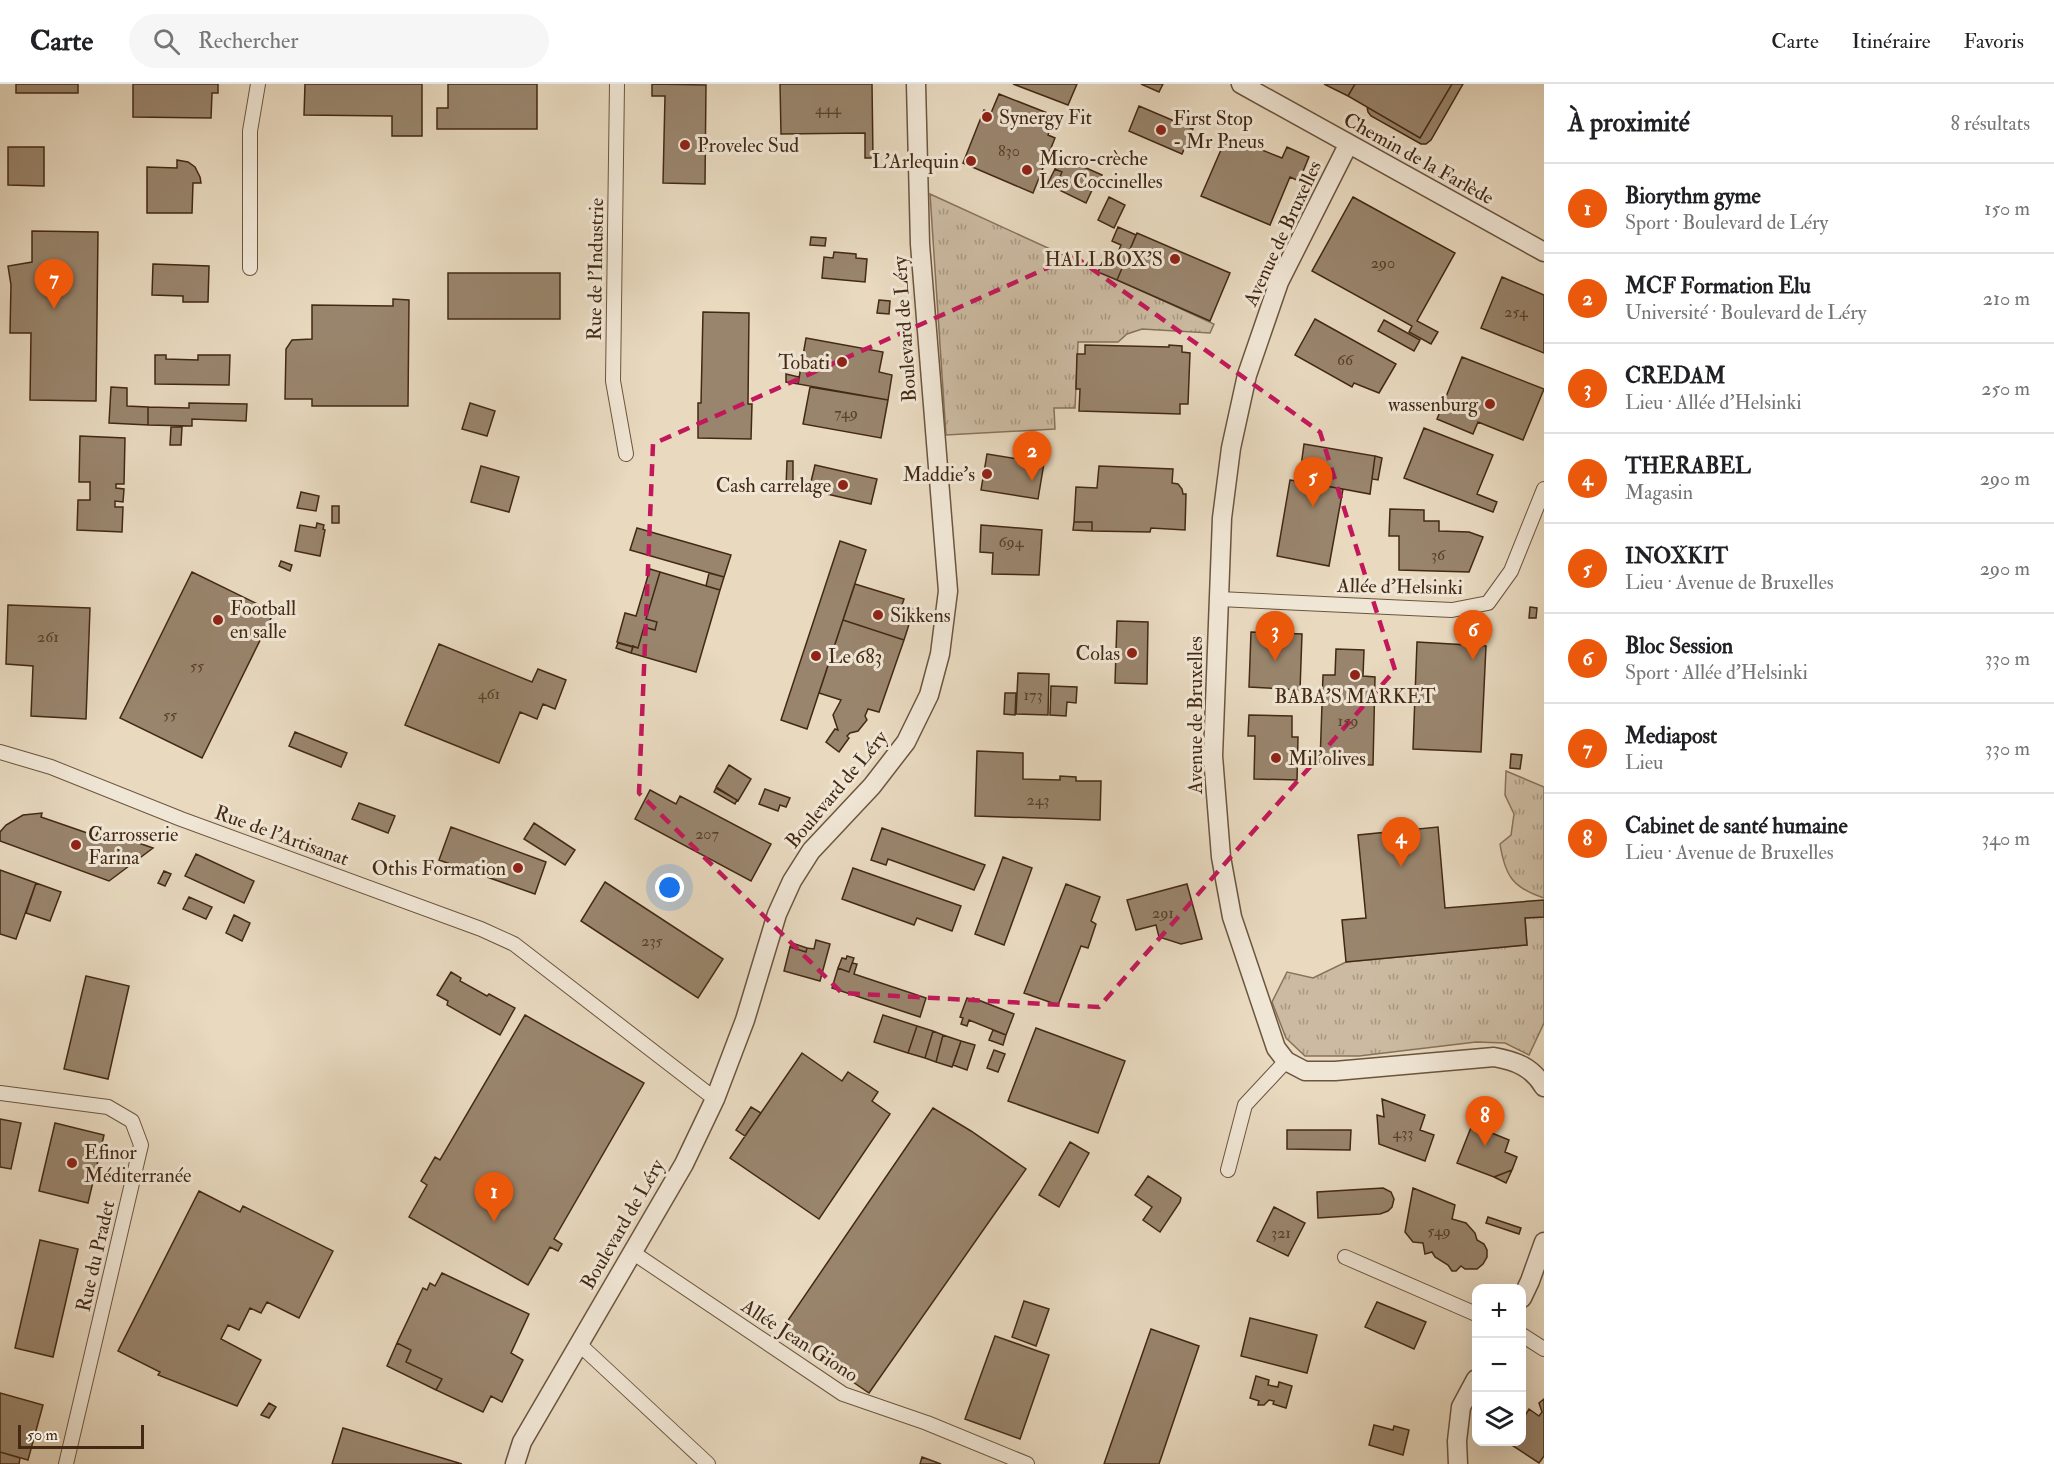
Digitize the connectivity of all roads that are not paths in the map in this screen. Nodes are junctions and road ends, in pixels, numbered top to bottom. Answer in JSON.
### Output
{"nodes":[{"id":1,"x":258,"y":84,"type":"edge"},
{"id":2,"x":617,"y":84,"type":"edge"},
{"id":3,"x":916,"y":84,"type":"edge"},
{"id":4,"x":1241,"y":84,"type":"edge"},
{"id":5,"x":1348,"y":145,"type":"junction"},
{"id":6,"x":1544,"y":252,"type":"edge"},
{"id":7,"x":250,"y":268,"type":"dead end"},
{"id":8,"x":626,"y":454,"type":"dead end"},
{"id":9,"x":1544,"y":489,"type":"edge"},
{"id":10,"x":1219,"y":599,"type":"junction"},
{"id":11,"x":0,"y":753,"type":"edge"},
{"id":12,"x":1286,"y":1061,"type":"junction"},
{"id":13,"x":1544,"y":1087,"type":"edge"},
{"id":14,"x":0,"y":1093,"type":"edge"},
{"id":15,"x":715,"y":1099,"type":"junction"},
{"id":16,"x":1228,"y":1170,"type":"dead end"},
{"id":17,"x":1544,"y":1242,"type":"edge"},
{"id":18,"x":632,"y":1252,"type":"junction"},
{"id":19,"x":1345,"y":1257,"type":"dead end"},
{"id":20,"x":1526,"y":1289,"type":"edge"},
{"id":21,"x":1472,"y":1312,"type":"edge"},
{"id":22,"x":1526,"y":1338,"type":"edge"},
{"id":23,"x":579,"y":1344,"type":"junction"},
{"id":24,"x":1544,"y":1349,"type":"edge"},
{"id":25,"x":1472,"y":1386,"type":"edge"},
{"id":26,"x":66,"y":1464,"type":"edge"},
{"id":27,"x":514,"y":1464,"type":"edge"},
{"id":28,"x":708,"y":1464,"type":"edge"},
{"id":29,"x":1027,"y":1464,"type":"edge"},
{"id":30,"x":1458,"y":1464,"type":"edge"}],
"edges":[{"from":1,"to":7,"type":"street"},
{"from":2,"to":8,"type":"street","name":"Rue de l'Industrie"},
{"from":3,"to":15,"type":"street","name":"Boulevard de Léry"},
{"from":4,"to":5,"type":"street","name":"Chemin de la Farlède"},
{"from":5,"to":6,"type":"street","name":"Chemin de la Farlède"},
{"from":5,"to":10,"type":"street","name":"Avenue de Bruxelles"},
{"from":9,"to":10,"type":"street","name":"Allée d'Helsinki"},
{"from":10,"to":12,"type":"street","name":"Avenue de Bruxelles"},
{"from":11,"to":15,"type":"street","name":"Rue de l'Artisanat"},
{"from":12,"to":13,"type":"street"},
{"from":12,"to":16,"type":"street"},
{"from":14,"to":26,"type":"street","name":"Rue du Pradet"},
{"from":15,"to":18,"type":"street","name":"Boulevard de Léry"},
{"from":17,"to":20,"type":"street"},
{"from":18,"to":23,"type":"street","name":"Boulevard de Léry"},
{"from":18,"to":29,"type":"street","name":"Allée Jean Giono"},
{"from":19,"to":21,"type":"street"},
{"from":22,"to":24,"type":"street"},
{"from":23,"to":27,"type":"street","name":"Boulevard de Léry"},
{"from":23,"to":28,"type":"street"},
{"from":25,"to":30,"type":"street"}]}
